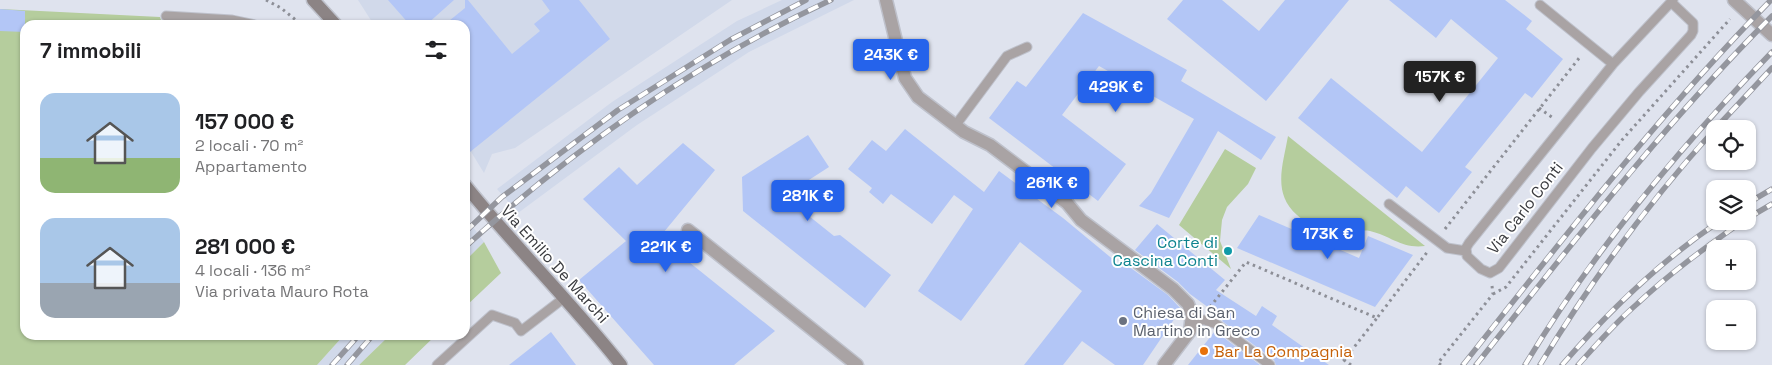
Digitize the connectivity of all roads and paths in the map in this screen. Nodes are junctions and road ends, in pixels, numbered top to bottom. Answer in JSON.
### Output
{"nodes":[{"id":1,"x":266,"y":0,"type":"edge"},
{"id":2,"x":313,"y":0,"type":"edge"},
{"id":3,"x":886,"y":0,"type":"edge"},
{"id":4,"x":1734,"y":0,"type":"edge"},
{"id":5,"x":1672,"y":1,"type":"edge"},
{"id":6,"x":1540,"y":5,"type":"dead end"},
{"id":7,"x":166,"y":16,"type":"dead end"},
{"id":8,"x":1733,"y":16,"type":"dead end"},
{"id":9,"x":232,"y":20,"type":"edge"},
{"id":10,"x":296,"y":20,"type":"edge"},
{"id":11,"x":331,"y":20,"type":"edge"},
{"id":12,"x":1772,"y":35,"type":"edge"},
{"id":13,"x":1589,"y":45,"type":"junction"},
{"id":14,"x":1027,"y":47,"type":"dead end"},
{"id":15,"x":1612,"y":64,"type":"junction"},
{"id":16,"x":955,"y":126,"type":"junction"},
{"id":17,"x":470,"y":191,"type":"edge"},
{"id":18,"x":1389,"y":204,"type":"dead end"},
{"id":19,"x":688,"y":230,"type":"dead end"},
{"id":20,"x":1436,"y":240,"type":"junction"},
{"id":21,"x":1466,"y":251,"type":"junction"},
{"id":22,"x":1490,"y":273,"type":"junction"},
{"id":23,"x":1493,"y":294,"type":"junction"},
{"id":24,"x":564,"y":298,"type":"junction"},
{"id":25,"x":1210,"y":308,"type":"dead end"},
{"id":26,"x":1376,"y":318,"type":"junction"},
{"id":27,"x":1193,"y":320,"type":"junction"},
{"id":28,"x":470,"y":335,"type":"edge"},
{"id":29,"x":464,"y":340,"type":"edge"},
{"id":30,"x":1439,"y":364,"type":"edge"},
{"id":31,"x":437,"y":365,"type":"edge"},
{"id":32,"x":621,"y":365,"type":"edge"},
{"id":33,"x":857,"y":365,"type":"edge"},
{"id":34,"x":1164,"y":365,"type":"edge"},
{"id":35,"x":1270,"y":365,"type":"edge"},
{"id":36,"x":1351,"y":365,"type":"edge"}],
"edges":[{"from":1,"to":10,"type":"path"},
{"from":2,"to":11,"type":"street"},
{"from":3,"to":16,"type":"street"},
{"from":4,"to":12,"type":"street"},
{"from":5,"to":15,"type":"lane","name":"Via Carlo Conti"},
{"from":5,"to":22,"type":"lane","name":"Via Carlo Conti"},
{"from":6,"to":13,"type":"lane"},
{"from":7,"to":9,"type":"lane"},
{"from":8,"to":23,"type":"path"},
{"from":13,"to":15,"type":"lane"},
{"from":13,"to":20,"type":"path"},
{"from":14,"to":16,"type":"lane"},
{"from":15,"to":21,"type":"lane","name":"Via Carlo Conti"},
{"from":16,"to":27,"type":"street"},
{"from":17,"to":24,"type":"street","name":"Via Emilio De Marchi"},
{"from":18,"to":20,"type":"lane"},
{"from":19,"to":33,"type":"street"},
{"from":20,"to":21,"type":"lane"},
{"from":20,"to":26,"type":"path"},
{"from":21,"to":22,"type":"lane","name":"Via Carlo Conti"},
{"from":22,"to":23,"type":"path"},
{"from":23,"to":30,"type":"path"},
{"from":24,"to":28,"type":"lane"},
{"from":24,"to":32,"type":"street","name":"Via Emilio De Marchi"},
{"from":25,"to":26,"type":"path"},
{"from":26,"to":36,"type":"path"},
{"from":27,"to":34,"type":"street"},
{"from":27,"to":35,"type":"lane"},
{"from":29,"to":31,"type":"lane"}]}
